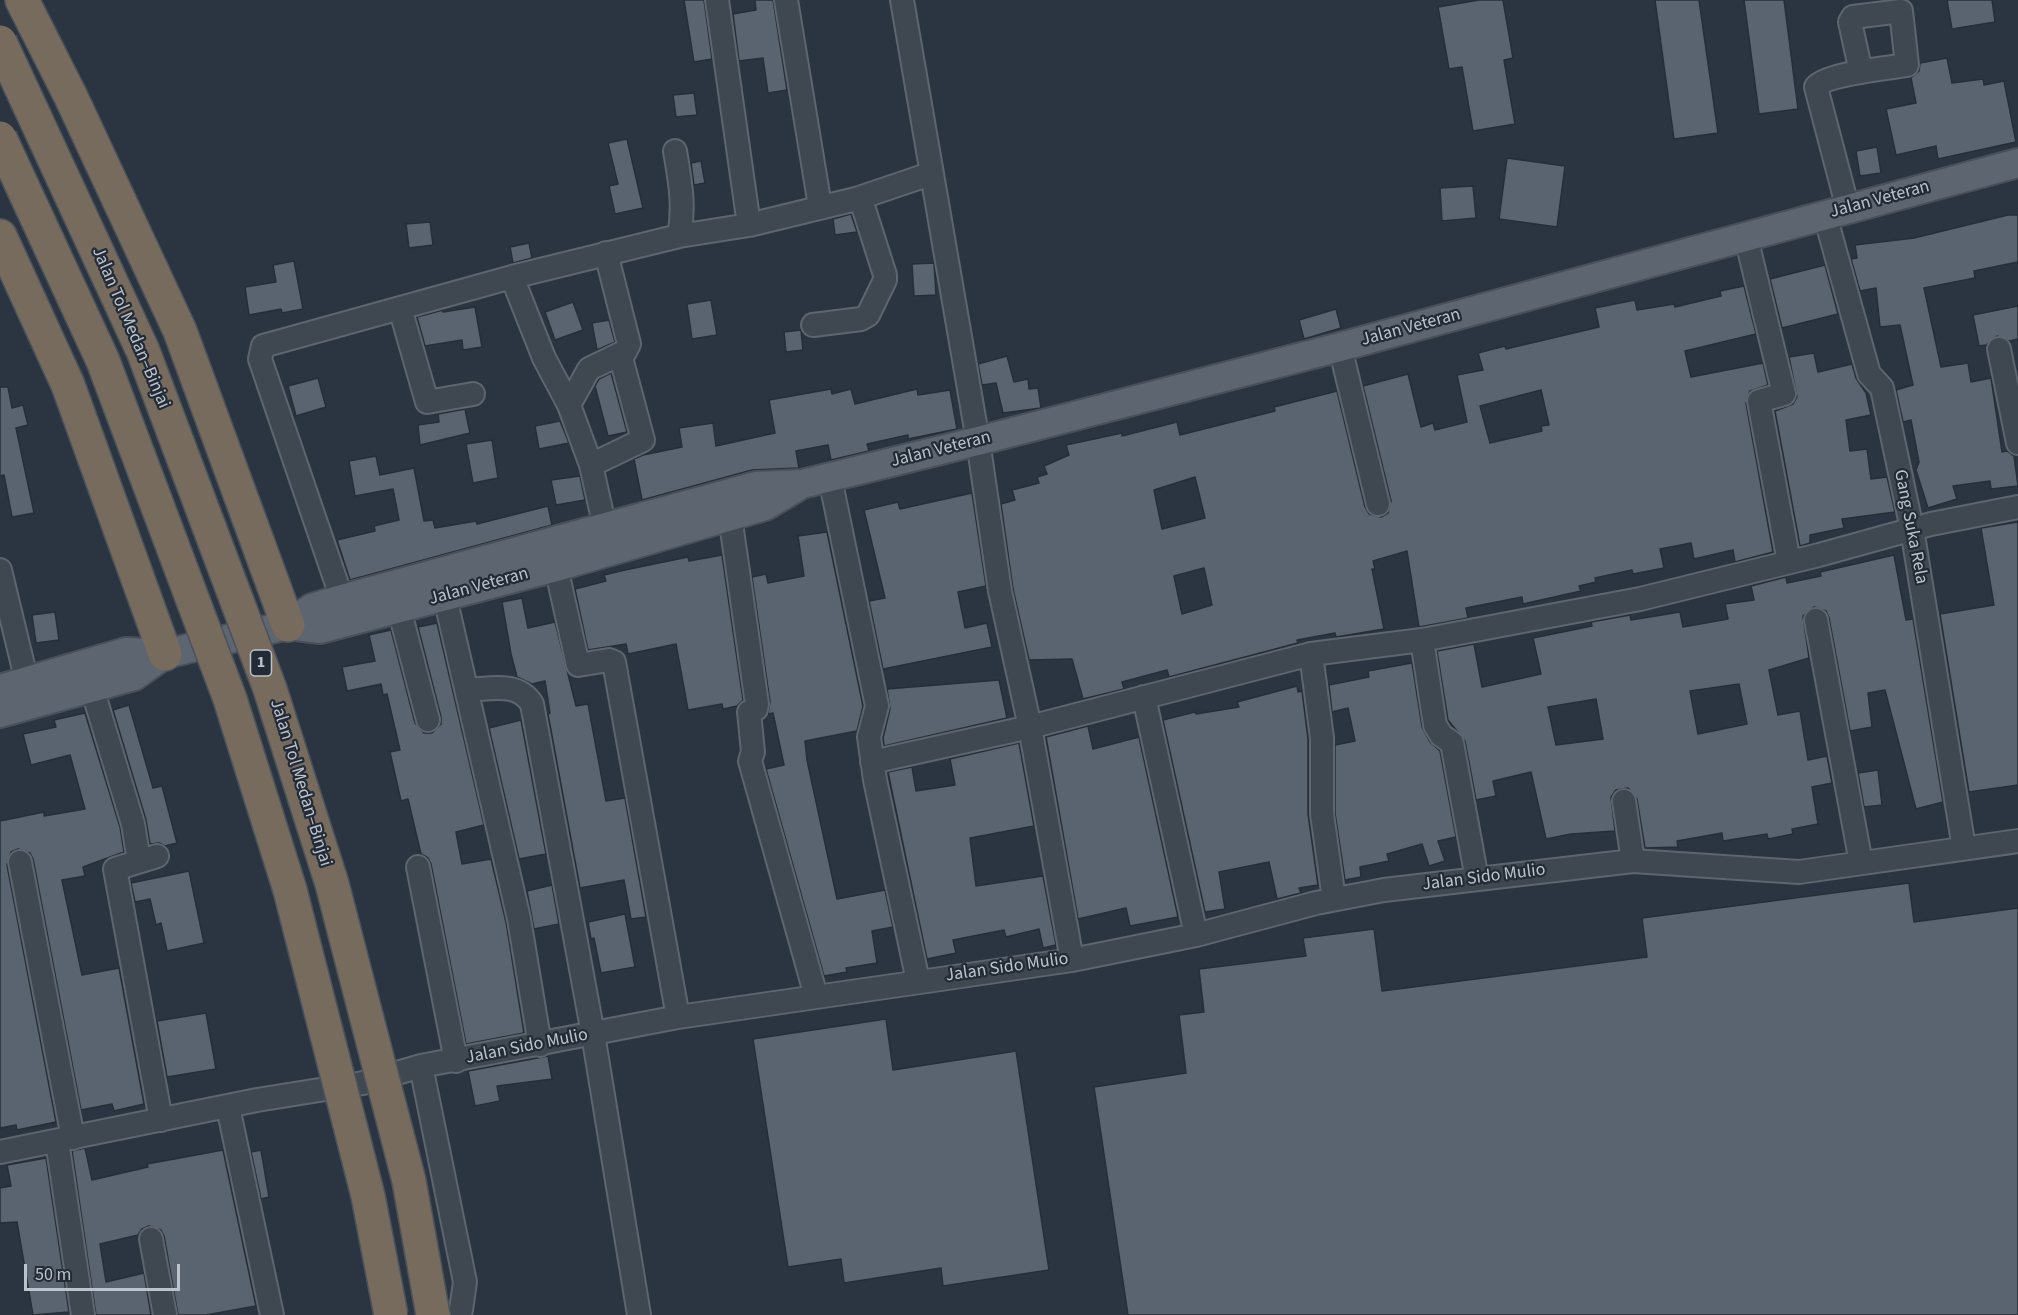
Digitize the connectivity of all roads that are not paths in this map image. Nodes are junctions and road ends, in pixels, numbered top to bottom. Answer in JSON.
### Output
{"nodes":[{"id":1,"x":22,"y":0,"type":"edge"},
{"id":2,"x":717,"y":0,"type":"edge"},
{"id":3,"x":786,"y":0,"type":"edge"},
{"id":4,"x":902,"y":0,"type":"edge"},
{"id":5,"x":0,"y":42,"type":"edge"},
{"id":6,"x":1861,"y":72,"type":"dead end"},
{"id":7,"x":0,"y":138,"type":"edge"},
{"id":8,"x":675,"y":151,"type":"dead end"},
{"id":9,"x":2018,"y":163,"type":"edge"},
{"id":10,"x":930,"y":174,"type":"junction"},
{"id":11,"x":856,"y":199,"type":"junction"},
{"id":12,"x":820,"y":206,"type":"junction"},
{"id":13,"x":1836,"y":212,"type":"junction"},
{"id":14,"x":749,"y":225,"type":"junction"},
{"id":15,"x":0,"y":236,"type":"edge"},
{"id":16,"x":679,"y":236,"type":"junction"},
{"id":17,"x":1746,"y":237,"type":"junction"},
{"id":18,"x":606,"y":253,"type":"junction"},
{"id":19,"x":512,"y":277,"type":"junction"},
{"id":20,"x":400,"y":308,"type":"junction"},
{"id":21,"x":813,"y":325,"type":"dead end"},
{"id":22,"x":1340,"y":347,"type":"junction"},
{"id":23,"x":1999,"y":349,"type":"dead end"},
{"id":24,"x":620,"y":354,"type":"junction"},
{"id":25,"x":473,"y":394,"type":"dead end"},
{"id":26,"x":569,"y":405,"type":"junction"},
{"id":27,"x":978,"y":441,"type":"junction"},
{"id":28,"x":2018,"y":443,"type":"edge"},
{"id":29,"x":591,"y":465,"type":"junction"},
{"id":30,"x":831,"y":478,"type":"junction"},
{"id":31,"x":802,"y":484,"type":"junction"},
{"id":32,"x":1378,"y":504,"type":"dead end"},
{"id":33,"x":2018,"y":507,"type":"edge"},
{"id":34,"x":730,"y":516,"type":"junction"},
{"id":35,"x":605,"y":528,"type":"junction"},
{"id":36,"x":1912,"y":529,"type":"junction"},
{"id":37,"x":1789,"y":562,"type":"junction"},
{"id":38,"x":556,"y":567,"type":"junction"},
{"id":39,"x":0,"y":570,"type":"edge"},
{"id":40,"x":445,"y":597,"type":"junction"},
{"id":41,"x":342,"y":599,"type":"junction"},
{"id":42,"x":399,"y":608,"type":"junction"},
{"id":43,"x":1816,"y":620,"type":"dead end"},
{"id":44,"x":288,"y":625,"type":"junction"},
{"id":45,"x":1422,"y":640,"type":"junction"},
{"id":46,"x":165,"y":654,"type":"junction"},
{"id":47,"x":1311,"y":654,"type":"junction"},
{"id":48,"x":13,"y":685,"type":"edge"},
{"id":49,"x":92,"y":688,"type":"junction"},
{"id":50,"x":467,"y":690,"type":"junction"},
{"id":51,"x":1144,"y":697,"type":"junction"},
{"id":52,"x":0,"y":713,"type":"edge"},
{"id":53,"x":428,"y":720,"type":"dead end"},
{"id":54,"x":1030,"y":727,"type":"junction"},
{"id":55,"x":872,"y":762,"type":"junction"},
{"id":56,"x":1624,"y":801,"type":"dead end"},
{"id":57,"x":2018,"y":841,"type":"edge"},
{"id":58,"x":1964,"y":848,"type":"junction"},
{"id":59,"x":1633,"y":861,"type":"junction"},
{"id":60,"x":20,"y":862,"type":"dead end"},
{"id":61,"x":1861,"y":863,"type":"junction"},
{"id":62,"x":418,"y":867,"type":"dead end"},
{"id":63,"x":1477,"y":879,"type":"junction"},
{"id":64,"x":1334,"y":900,"type":"junction"},
{"id":65,"x":1196,"y":935,"type":"junction"},
{"id":66,"x":1072,"y":960,"type":"junction"},
{"id":67,"x":918,"y":981,"type":"junction"},
{"id":68,"x":816,"y":996,"type":"junction"},
{"id":69,"x":678,"y":1017,"type":"junction"},
{"id":70,"x":593,"y":1034,"type":"junction"},
{"id":71,"x":540,"y":1045,"type":"junction"},
{"id":72,"x":456,"y":1061,"type":"junction"},
{"id":73,"x":421,"y":1066,"type":"junction"},
{"id":74,"x":228,"y":1107,"type":"junction"},
{"id":75,"x":161,"y":1120,"type":"junction"},
{"id":76,"x":65,"y":1139,"type":"junction"},
{"id":77,"x":0,"y":1152,"type":"edge"},
{"id":78,"x":151,"y":1239,"type":"dead end"},
{"id":79,"x":447,"y":1313,"type":"edge"},
{"id":80,"x":83,"y":1315,"type":"edge"},
{"id":81,"x":165,"y":1315,"type":"edge"},
{"id":82,"x":272,"y":1315,"type":"edge"},
{"id":83,"x":391,"y":1315,"type":"edge"},
{"id":84,"x":639,"y":1315,"type":"edge"}],
"edges":[{"from":1,"to":44,"type":"highway"},
{"from":2,"to":14,"type":"street"},
{"from":3,"to":12,"type":"street"},
{"from":4,"to":10,"type":"street"},
{"from":5,"to":79,"type":"highway","name":"Jalan Tol Medan–Binjai","number":"1","bridge":true},
{"from":6,"to":13,"type":"street","name":"Gang Suka Rela"},
{"from":7,"to":83,"type":"highway","name":"Jalan Tol Medan–Binjai","number":"1","bridge":true},
{"from":8,"to":16,"type":"street"},
{"from":9,"to":13,"type":"main road","name":"Jalan Veteran"},
{"from":10,"to":11,"type":"street"},
{"from":10,"to":27,"type":"street"},
{"from":11,"to":12,"type":"street"},
{"from":11,"to":21,"type":"street"},
{"from":12,"to":14,"type":"street"},
{"from":13,"to":17,"type":"main road","name":"Jalan Veteran"},
{"from":13,"to":36,"type":"street","name":"Gang Suka Rela"},
{"from":14,"to":16,"type":"street"},
{"from":15,"to":46,"type":"highway"},
{"from":16,"to":18,"type":"street"},
{"from":17,"to":22,"type":"main road","name":"Jalan Veteran"},
{"from":17,"to":37,"type":"street"},
{"from":18,"to":19,"type":"street"},
{"from":18,"to":24,"type":"street"},
{"from":19,"to":20,"type":"street"},
{"from":19,"to":26,"type":"street"},
{"from":20,"to":25,"type":"street"},
{"from":20,"to":41,"type":"street"},
{"from":22,"to":27,"type":"main road","name":"Jalan Veteran"},
{"from":22,"to":32,"type":"street"},
{"from":23,"to":28,"type":"street"},
{"from":24,"to":26,"type":"street"},
{"from":24,"to":29,"type":"street"},
{"from":26,"to":29,"type":"street"},
{"from":27,"to":30,"type":"main road","name":"Jalan Veteran"},
{"from":27,"to":54,"type":"street"},
{"from":29,"to":35,"type":"street"},
{"from":30,"to":31,"type":"main road","name":"Jalan Veteran"},
{"from":30,"to":55,"type":"street"},
{"from":31,"to":34,"type":"main road","name":"Jalan Veteran"},
{"from":31,"to":35,"type":"main road","name":"Jalan Veteran"},
{"from":33,"to":36,"type":"street"},
{"from":34,"to":38,"type":"main road","name":"Jalan Veteran"},
{"from":34,"to":68,"type":"street"},
{"from":35,"to":41,"type":"main road","name":"Jalan Veteran"},
{"from":36,"to":37,"type":"street"},
{"from":36,"to":58,"type":"street","name":"Gang Suka Rela"},
{"from":37,"to":45,"type":"street"},
{"from":38,"to":40,"type":"main road","name":"Jalan Veteran"},
{"from":38,"to":69,"type":"street"},
{"from":39,"to":48,"type":"street"},
{"from":40,"to":42,"type":"main road","name":"Jalan Veteran"},
{"from":40,"to":50,"type":"street"},
{"from":41,"to":44,"type":"main road","name":"Jalan Veteran"},
{"from":42,"to":44,"type":"main road","name":"Jalan Veteran"},
{"from":42,"to":53,"type":"street"},
{"from":43,"to":61,"type":"street"},
{"from":44,"to":46,"type":"main road","name":"Jalan Veteran","bridge":true},
{"from":45,"to":47,"type":"street"},
{"from":45,"to":63,"type":"street"},
{"from":46,"to":48,"type":"main road","name":"Jalan Veteran"},
{"from":46,"to":49,"type":"main road","name":"Jalan Veteran"},
{"from":47,"to":51,"type":"street"},
{"from":47,"to":64,"type":"street"},
{"from":49,"to":52,"type":"main road","name":"Jalan Veteran"},
{"from":49,"to":75,"type":"street"},
{"from":50,"to":70,"type":"street"},
{"from":50,"to":71,"type":"street"},
{"from":51,"to":54,"type":"street"},
{"from":51,"to":65,"type":"street"},
{"from":54,"to":55,"type":"street"},
{"from":54,"to":66,"type":"street"},
{"from":55,"to":67,"type":"street"},
{"from":56,"to":59,"type":"street"},
{"from":57,"to":58,"type":"street","name":"Jalan Sido Mulio"},
{"from":58,"to":61,"type":"street","name":"Jalan Sido Mulio"},
{"from":59,"to":61,"type":"street","name":"Jalan Sido Mulio"},
{"from":59,"to":63,"type":"street","name":"Jalan Sido Mulio"},
{"from":60,"to":76,"type":"street"},
{"from":62,"to":72,"type":"street"},
{"from":63,"to":64,"type":"street","name":"Jalan Sido Mulio"},
{"from":64,"to":65,"type":"street","name":"Jalan Sido Mulio"},
{"from":65,"to":66,"type":"street","name":"Jalan Sido Mulio"},
{"from":66,"to":67,"type":"street","name":"Jalan Sido Mulio"},
{"from":67,"to":68,"type":"street","name":"Jalan Sido Mulio"},
{"from":68,"to":69,"type":"street","name":"Jalan Sido Mulio"},
{"from":69,"to":70,"type":"street","name":"Jalan Sido Mulio"},
{"from":70,"to":71,"type":"street","name":"Jalan Sido Mulio"},
{"from":70,"to":84,"type":"street"},
{"from":71,"to":72,"type":"street","name":"Jalan Sido Mulio"},
{"from":72,"to":73,"type":"street","name":"Jalan Sido Mulio"},
{"from":73,"to":74,"type":"street","name":"Jalan Sido Mulio"},
{"from":73,"to":79,"type":"street"},
{"from":74,"to":75,"type":"street","name":"Jalan Sido Mulio"},
{"from":74,"to":82,"type":"street"},
{"from":75,"to":76,"type":"street","name":"Jalan Sido Mulio"},
{"from":76,"to":77,"type":"street","name":"Jalan Sido Mulio"},
{"from":76,"to":80,"type":"street"},
{"from":78,"to":81,"type":"street"}]}
